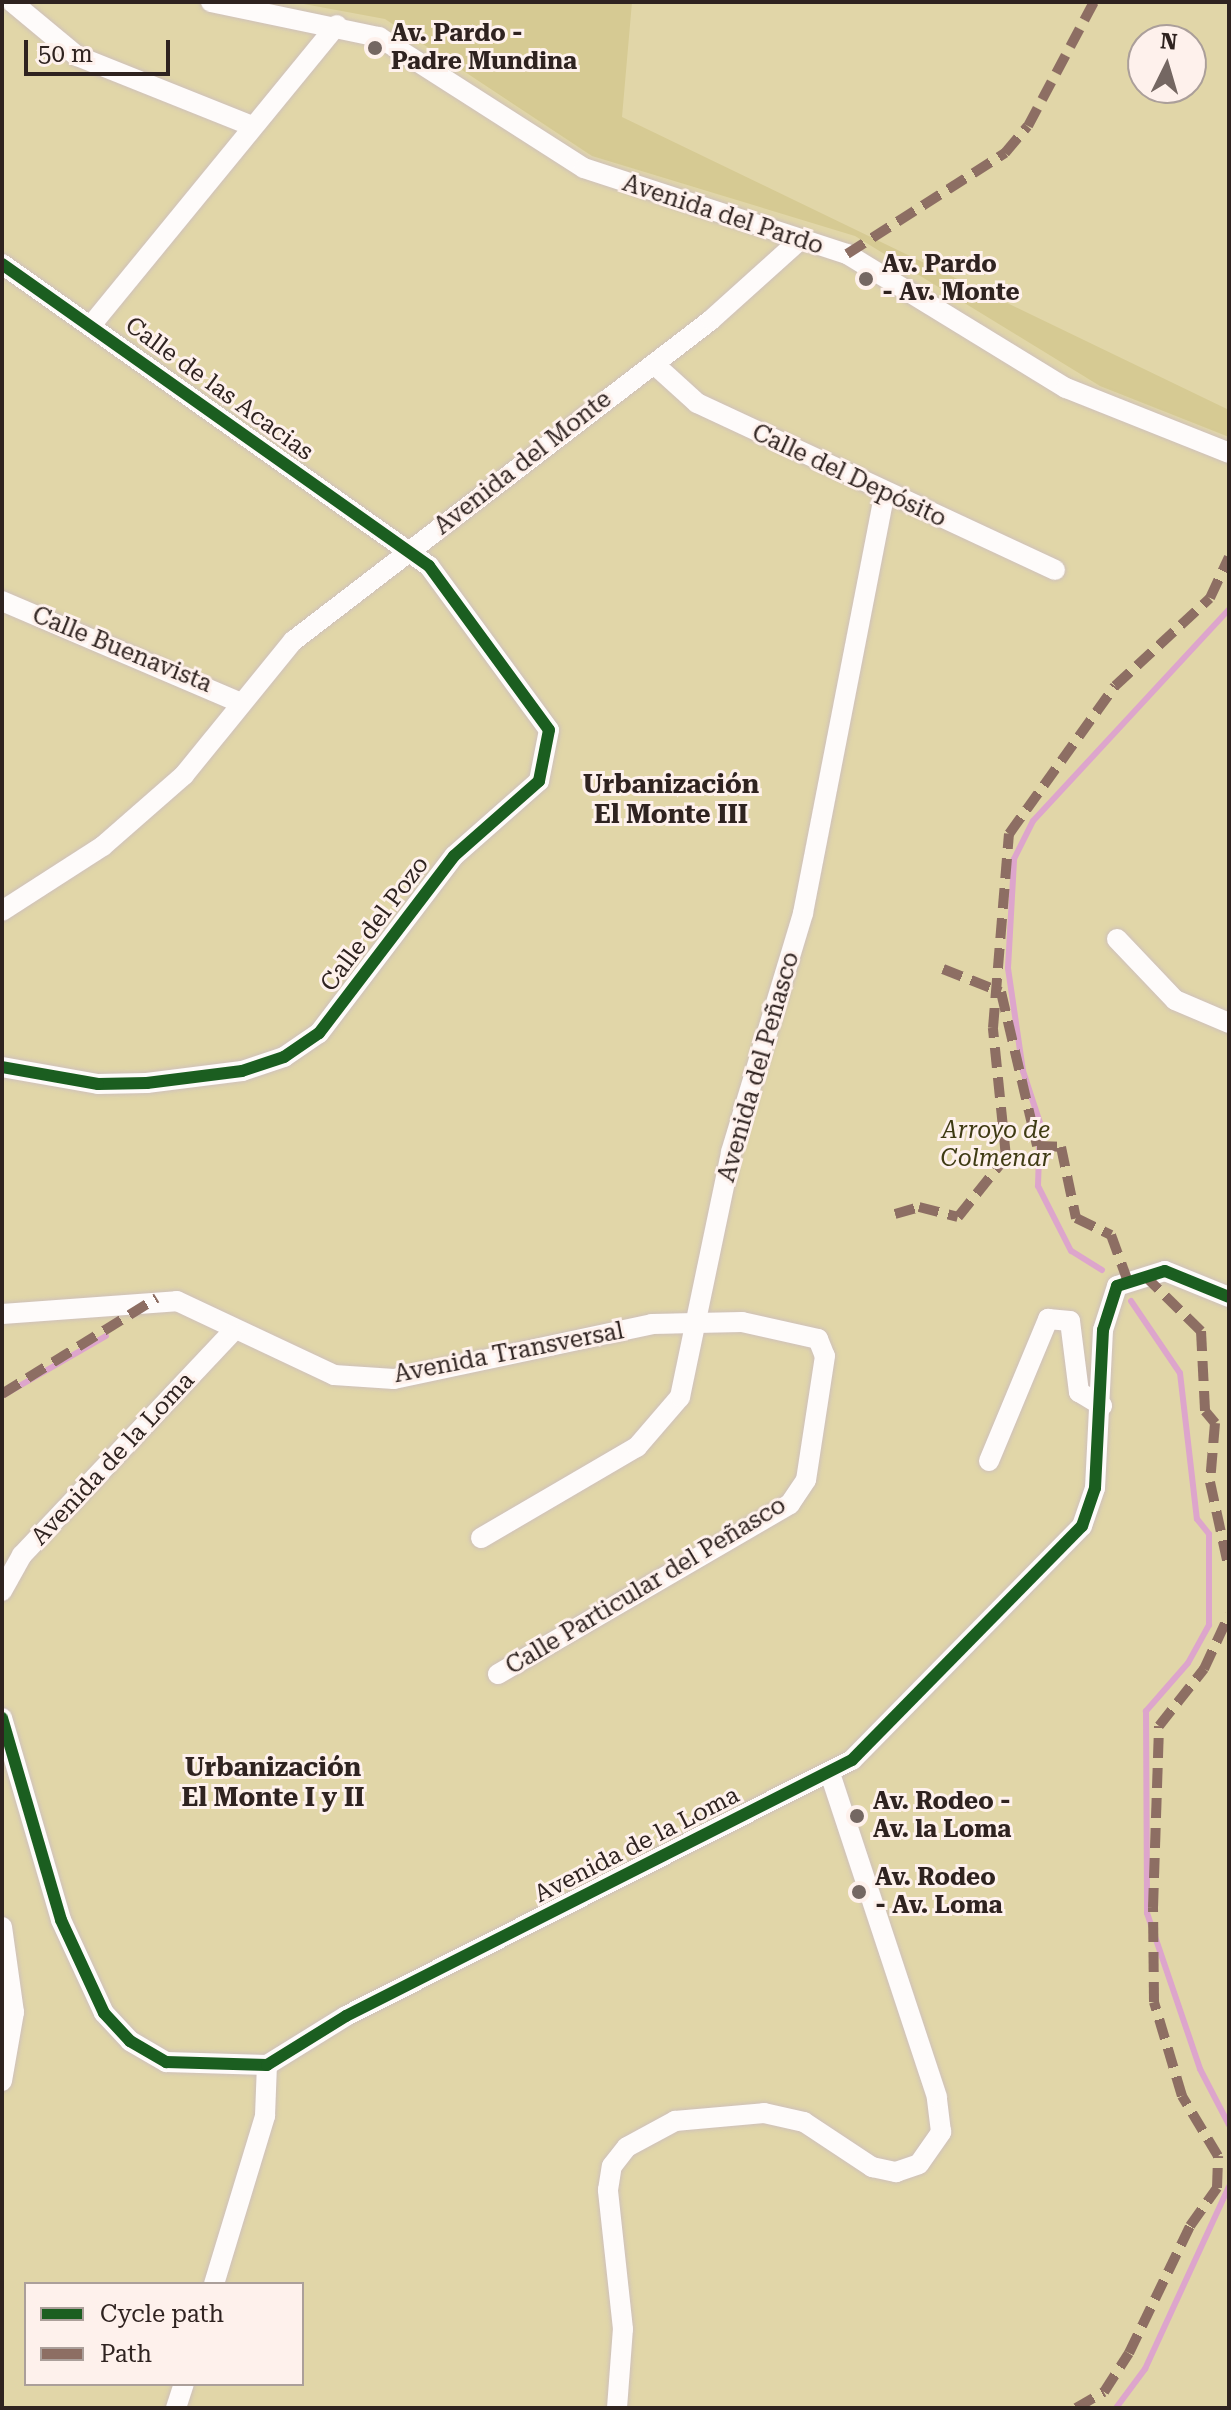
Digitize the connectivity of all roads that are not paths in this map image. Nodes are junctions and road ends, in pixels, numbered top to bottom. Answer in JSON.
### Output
{"nodes":[{"id":1,"x":12,"y":2,"type":"edge"},
{"id":2,"x":211,"y":2,"type":"edge"},
{"id":3,"x":337,"y":25,"type":"junction"},
{"id":4,"x":252,"y":126,"type":"junction"},
{"id":5,"x":800,"y":240,"type":"junction"},
{"id":6,"x":2,"y":264,"type":"edge"},
{"id":7,"x":93,"y":323,"type":"junction"},
{"id":8,"x":654,"y":364,"type":"junction"},
{"id":9,"x":1229,"y":453,"type":"edge"},
{"id":10,"x":884,"y":495,"type":"junction"},
{"id":11,"x":407,"y":553,"type":"junction"},
{"id":12,"x":1055,"y":570,"type":"dead end"},
{"id":13,"x":2,"y":601,"type":"edge"},
{"id":14,"x":241,"y":703,"type":"junction"},
{"id":15,"x":2,"y":911,"type":"edge"},
{"id":16,"x":1117,"y":939,"type":"dead end"},
{"id":17,"x":1229,"y":1023,"type":"edge"},
{"id":18,"x":2,"y":1067,"type":"edge"},
{"id":19,"x":1229,"y":1297,"type":"edge"},
{"id":20,"x":2,"y":1314,"type":"edge"},
{"id":21,"x":698,"y":1322,"type":"junction"},
{"id":22,"x":232,"y":1332,"type":"junction"},
{"id":23,"x":1102,"y":1406,"type":"junction"},
{"id":24,"x":989,"y":1461,"type":"dead end"},
{"id":25,"x":481,"y":1538,"type":"dead end"},
{"id":26,"x":2,"y":1591,"type":"edge"},
{"id":27,"x":498,"y":1674,"type":"dead end"},
{"id":28,"x":2,"y":1718,"type":"edge"},
{"id":29,"x":830,"y":1773,"type":"junction"},
{"id":30,"x":2,"y":1927,"type":"edge"},
{"id":31,"x":267,"y":2065,"type":"junction"},
{"id":32,"x":2,"y":2081,"type":"edge"},
{"id":33,"x":215,"y":2282,"type":"edge"},
{"id":34,"x":183,"y":2386,"type":"edge"},
{"id":35,"x":176,"y":2408,"type":"edge"},
{"id":36,"x":617,"y":2408,"type":"edge"}],
"edges":[{"from":1,"to":4,"type":"street"},
{"from":2,"to":3,"type":"street","name":"Avenida del Pardo"},
{"from":3,"to":4,"type":"street"},
{"from":3,"to":5,"type":"street","name":"Avenida del Pardo"},
{"from":4,"to":7,"type":"street"},
{"from":5,"to":8,"type":"street","name":"Avenida del Monte"},
{"from":5,"to":9,"type":"street","name":"Avenida del Pardo"},
{"from":6,"to":7,"type":"street","name":"Calle de las Acacias"},
{"from":7,"to":11,"type":"street","name":"Calle de las Acacias"},
{"from":8,"to":10,"type":"street","name":"Calle del Depósito"},
{"from":8,"to":11,"type":"street","name":"Avenida del Monte"},
{"from":10,"to":12,"type":"street","name":"Calle del Depósito"},
{"from":10,"to":21,"type":"street","name":"Avenida del Peñasco"},
{"from":11,"to":14,"type":"street","name":"Avenida del Monte"},
{"from":11,"to":18,"type":"street","name":"Calle del Pozo"},
{"from":13,"to":14,"type":"street","name":"Calle Buenavista"},
{"from":14,"to":15,"type":"street","name":"Avenida del Monte"},
{"from":16,"to":17,"type":"street"},
{"from":19,"to":23,"type":"street","name":"Avenida de la Loma"},
{"from":20,"to":22,"type":"street","name":"Avenida Transversal"},
{"from":21,"to":22,"type":"street","name":"Avenida Transversal"},
{"from":21,"to":25,"type":"street","name":"Avenida del Peñasco"},
{"from":21,"to":27,"type":"street","name":"Calle Particular del Peñasco"},
{"from":22,"to":26,"type":"street","name":"Avenida de la Loma"},
{"from":23,"to":24,"type":"street"},
{"from":23,"to":29,"type":"street","name":"Avenida de la Loma"},
{"from":28,"to":31,"type":"street"},
{"from":29,"to":31,"type":"street","name":"Avenida de la Loma"},
{"from":29,"to":36,"type":"street"},
{"from":30,"to":32,"type":"street"},
{"from":31,"to":33,"type":"street"},
{"from":34,"to":35,"type":"street"}]}
